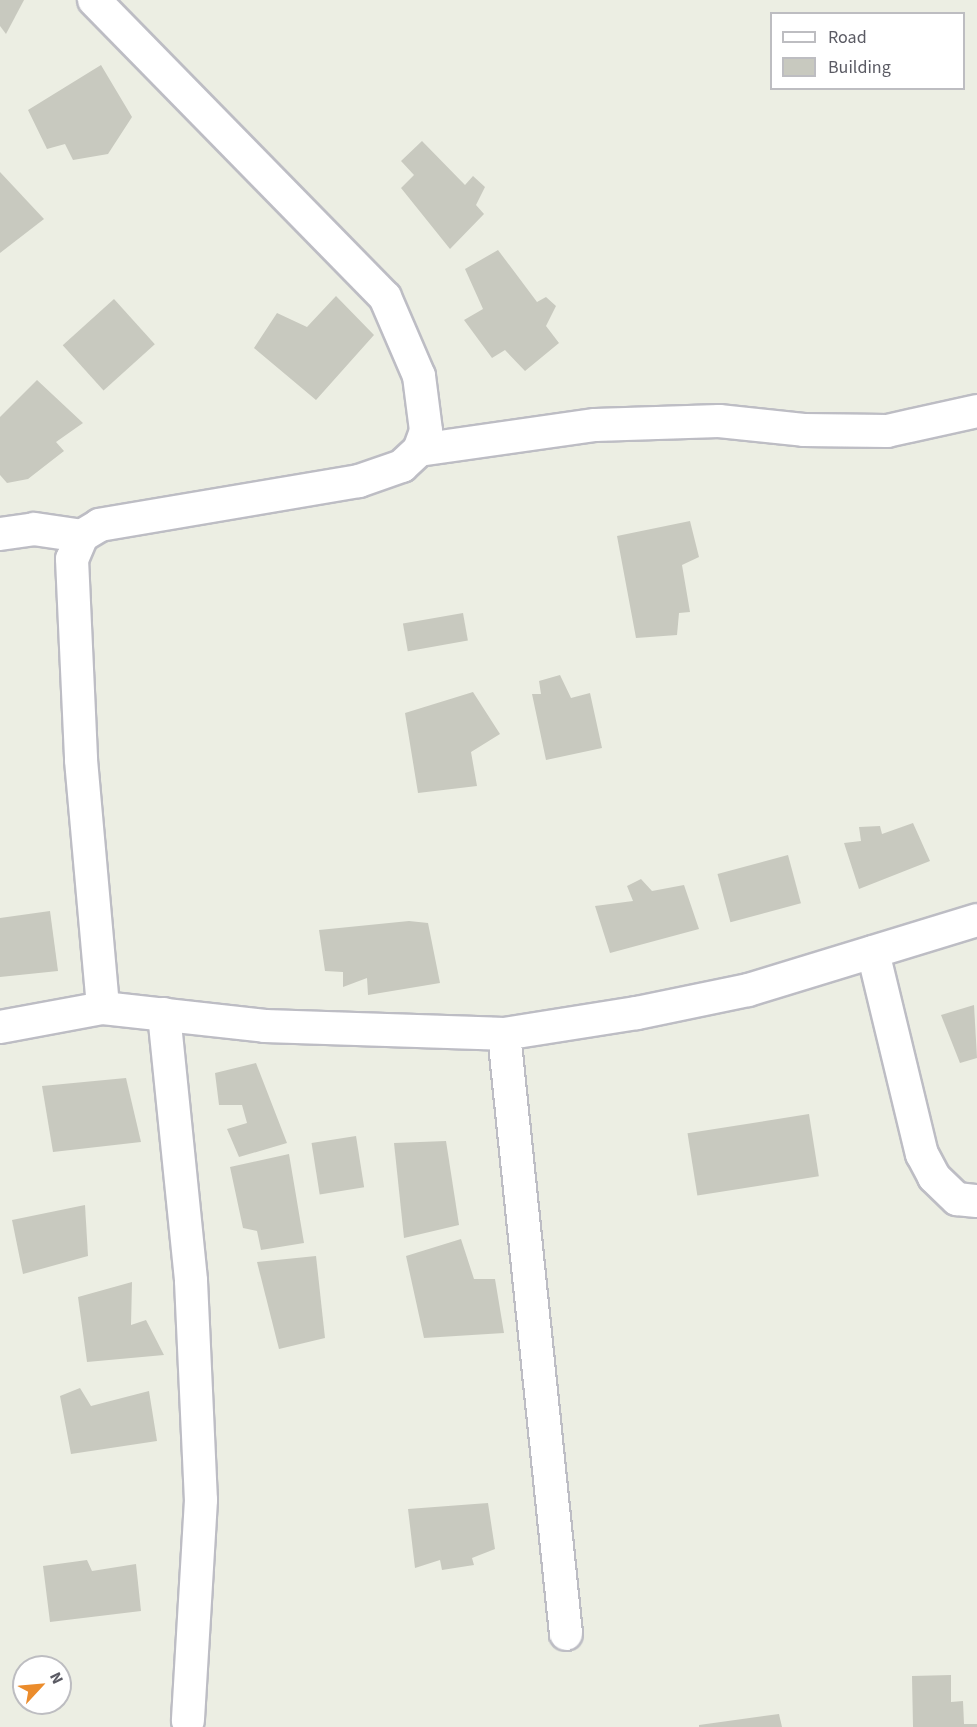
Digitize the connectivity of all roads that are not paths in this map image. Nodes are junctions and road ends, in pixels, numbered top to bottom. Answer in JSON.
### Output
{"nodes":[{"id":1,"x":93,"y":0,"type":"edge"},
{"id":2,"x":977,"y":411,"type":"edge"},
{"id":3,"x":419,"y":450,"type":"junction"},
{"id":4,"x":0,"y":534,"type":"edge"},
{"id":5,"x":82,"y":536,"type":"junction"},
{"id":6,"x":977,"y":920,"type":"edge"},
{"id":7,"x":873,"y":952,"type":"junction"},
{"id":8,"x":103,"y":1008,"type":"junction"},
{"id":9,"x":164,"y":1014,"type":"junction"},
{"id":10,"x":0,"y":1027,"type":"edge"},
{"id":11,"x":504,"y":1034,"type":"junction"},
{"id":12,"x":977,"y":1201,"type":"edge"},
{"id":13,"x":566,"y":1634,"type":"dead end"},
{"id":14,"x":188,"y":1721,"type":"dead end"}],
"edges":[{"from":1,"to":3,"type":"street"},
{"from":2,"to":3,"type":"street"},
{"from":3,"to":5,"type":"street"},
{"from":4,"to":5,"type":"street"},
{"from":5,"to":8,"type":"street"},
{"from":6,"to":7,"type":"street"},
{"from":7,"to":11,"type":"street"},
{"from":7,"to":12,"type":"street"},
{"from":8,"to":9,"type":"street"},
{"from":8,"to":10,"type":"street"},
{"from":9,"to":11,"type":"street"},
{"from":9,"to":14,"type":"street"},
{"from":11,"to":13,"type":"street"}]}
